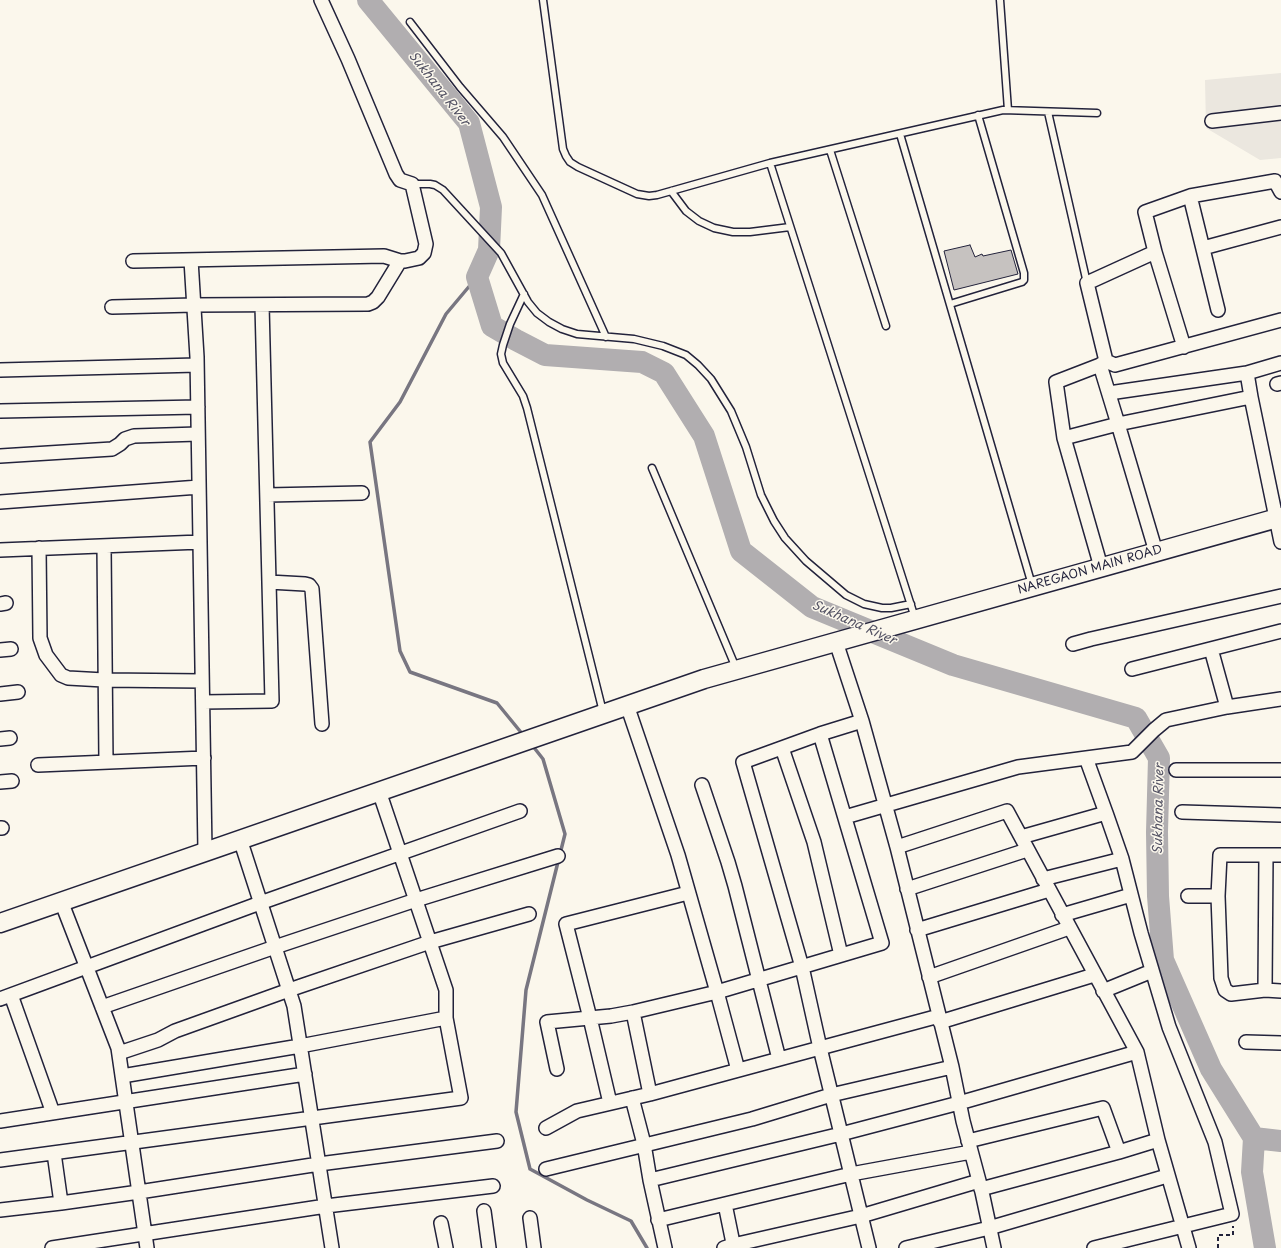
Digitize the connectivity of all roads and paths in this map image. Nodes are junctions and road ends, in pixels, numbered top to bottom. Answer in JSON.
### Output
{"nodes":[{"id":1,"x":321,"y":0,"type":"edge"},
{"id":2,"x":543,"y":0,"type":"edge"},
{"id":3,"x":1000,"y":0,"type":"edge"},
{"id":4,"x":410,"y":22,"type":"dead end"},
{"id":5,"x":1008,"y":110,"type":"junction"},
{"id":6,"x":1048,"y":112,"type":"junction"},
{"id":7,"x":1097,"y":113,"type":"dead end"},
{"id":8,"x":1281,"y":113,"type":"edge"},
{"id":9,"x":978,"y":115,"type":"junction"},
{"id":10,"x":1212,"y":121,"type":"dead end"},
{"id":11,"x":900,"y":134,"type":"junction"},
{"id":12,"x":830,"y":150,"type":"junction"},
{"id":13,"x":770,"y":163,"type":"junction"},
{"id":14,"x":412,"y":184,"type":"junction"},
{"id":15,"x":1279,"y":184,"type":"edge"},
{"id":16,"x":671,"y":191,"type":"junction"},
{"id":17,"x":1190,"y":196,"type":"junction"},
{"id":18,"x":790,"y":227,"type":"junction"},
{"id":19,"x":1281,"y":227,"type":"edge"},
{"id":20,"x":1203,"y":248,"type":"junction"},
{"id":21,"x":1155,"y":252,"type":"junction"},
{"id":22,"x":191,"y":260,"type":"junction"},
{"id":23,"x":133,"y":261,"type":"dead end"},
{"id":24,"x":400,"y":261,"type":"junction"},
{"id":25,"x":1087,"y":283,"type":"junction"},
{"id":26,"x":524,"y":294,"type":"junction"},
{"id":27,"x":950,"y":304,"type":"junction"},
{"id":28,"x":194,"y":305,"type":"junction"},
{"id":29,"x":262,"y":305,"type":"junction"},
{"id":30,"x":112,"y":308,"type":"dead end"},
{"id":31,"x":1218,"y":310,"type":"dead end"},
{"id":32,"x":1281,"y":320,"type":"edge"},
{"id":33,"x":886,"y":326,"type":"dead end"},
{"id":34,"x":606,"y":337,"type":"junction"},
{"id":35,"x":1184,"y":347,"type":"junction"},
{"id":36,"x":1103,"y":363,"type":"junction"},
{"id":37,"x":1281,"y":363,"type":"edge"},
{"id":38,"x":197,"y":365,"type":"junction"},
{"id":39,"x":0,"y":370,"type":"edge"},
{"id":40,"x":1247,"y":373,"type":"junction"},
{"id":41,"x":1109,"y":393,"type":"junction"},
{"id":42,"x":1251,"y":397,"type":"junction"},
{"id":43,"x":198,"y":407,"type":"junction"},
{"id":44,"x":0,"y":411,"type":"edge"},
{"id":45,"x":1118,"y":424,"type":"junction"},
{"id":46,"x":198,"y":434,"type":"junction"},
{"id":47,"x":1064,"y":438,"type":"junction"},
{"id":48,"x":0,"y":456,"type":"edge"},
{"id":49,"x":652,"y":468,"type":"dead end"},
{"id":50,"x":199,"y":487,"type":"junction"},
{"id":51,"x":362,"y":493,"type":"dead end"},
{"id":52,"x":267,"y":495,"type":"junction"},
{"id":53,"x":0,"y":502,"type":"edge"},
{"id":54,"x":1278,"y":517,"type":"edge"},
{"id":55,"x":200,"y":542,"type":"junction"},
{"id":56,"x":1281,"y":542,"type":"edge"},
{"id":57,"x":104,"y":546,"type":"junction"},
{"id":58,"x":39,"y":548,"type":"junction"},
{"id":59,"x":0,"y":550,"type":"edge"},
{"id":60,"x":1156,"y":552,"type":"junction"},
{"id":61,"x":1100,"y":567,"type":"junction"},
{"id":62,"x":269,"y":582,"type":"junction"},
{"id":63,"x":1033,"y":586,"type":"junction"},
{"id":64,"x":1281,"y":596,"type":"edge"},
{"id":65,"x":909,"y":615,"type":"junction"},
{"id":66,"x":1281,"y":631,"type":"edge"},
{"id":67,"x":836,"y":642,"type":"junction"},
{"id":68,"x":1073,"y":644,"type":"dead end"},
{"id":69,"x":1212,"y":649,"type":"junction"},
{"id":70,"x":1132,"y":669,"type":"dead end"},
{"id":71,"x":737,"y":670,"type":"junction"},
{"id":72,"x":104,"y":680,"type":"junction"},
{"id":73,"x":202,"y":681,"type":"junction"},
{"id":74,"x":18,"y":692,"type":"dead end"},
{"id":75,"x":0,"y":694,"type":"edge"},
{"id":76,"x":1281,"y":699,"type":"edge"},
{"id":77,"x":203,"y":702,"type":"junction"},
{"id":78,"x":627,"y":706,"type":"junction"},
{"id":79,"x":1227,"y":707,"type":"junction"},
{"id":80,"x":604,"y":714,"type":"junction"},
{"id":81,"x":862,"y":721,"type":"junction"},
{"id":82,"x":322,"y":724,"type":"dead end"},
{"id":83,"x":820,"y":734,"type":"junction"},
{"id":84,"x":782,"y":748,"type":"junction"},
{"id":85,"x":204,"y":758,"type":"junction"},
{"id":86,"x":1086,"y":758,"type":"junction"},
{"id":87,"x":106,"y":762,"type":"junction"},
{"id":88,"x":38,"y":765,"type":"dead end"},
{"id":89,"x":1176,"y":770,"type":"dead end"},
{"id":90,"x":1281,"y":770,"type":"edge"},
{"id":91,"x":702,"y":785,"type":"dead end"},
{"id":92,"x":379,"y":791,"type":"junction"},
{"id":93,"x":884,"y":806,"type":"junction"},
{"id":94,"x":520,"y":811,"type":"dead end"},
{"id":95,"x":1182,"y":812,"type":"dead end"},
{"id":96,"x":1106,"y":813,"type":"junction"},
{"id":97,"x":1281,"y":816,"type":"edge"},
{"id":98,"x":845,"y":817,"type":"junction"},
{"id":99,"x":1020,"y":837,"type":"junction"},
{"id":100,"x":240,"y":839,"type":"junction"},
{"id":101,"x":897,"y":847,"type":"junction"},
{"id":102,"x":1028,"y":850,"type":"junction"},
{"id":103,"x":205,"y":851,"type":"junction"},
{"id":104,"x":400,"y":854,"type":"junction"},
{"id":105,"x":1266,"y":855,"type":"junction"},
{"id":106,"x":1281,"y":855,"type":"edge"},
{"id":107,"x":558,"y":856,"type":"dead end"},
{"id":108,"x":1122,"y":859,"type":"junction"},
{"id":109,"x":1046,"y":884,"type":"junction"},
{"id":110,"x":907,"y":889,"type":"junction"},
{"id":111,"x":688,"y":893,"type":"junction"},
{"id":112,"x":1131,"y":895,"type":"junction"},
{"id":113,"x":1188,"y":896,"type":"dead end"},
{"id":114,"x":1218,"y":896,"type":"junction"},
{"id":115,"x":416,"y":900,"type":"junction"},
{"id":116,"x":61,"y":901,"type":"junction"},
{"id":117,"x":260,"y":903,"type":"junction"},
{"id":118,"x":529,"y":914,"type":"dead end"},
{"id":119,"x":1062,"y":915,"type":"junction"},
{"id":120,"x":0,"y":923,"type":"edge"},
{"id":121,"x":1069,"y":928,"type":"junction"},
{"id":122,"x":917,"y":930,"type":"junction"},
{"id":123,"x":430,"y":942,"type":"junction"},
{"id":124,"x":275,"y":947,"type":"junction"},
{"id":125,"x":841,"y":956,"type":"junction"},
{"id":126,"x":88,"y":967,"type":"junction"},
{"id":127,"x":802,"y":967,"type":"junction"},
{"id":128,"x":1152,"y":971,"type":"junction"},
{"id":129,"x":1094,"y":975,"type":"junction"},
{"id":130,"x":929,"y":977,"type":"junction"},
{"id":131,"x":760,"y":979,"type":"junction"},
{"id":132,"x":288,"y":990,"type":"junction"},
{"id":133,"x":1265,"y":990,"type":"junction"},
{"id":134,"x":1103,"y":991,"type":"junction"},
{"id":135,"x":1281,"y":991,"type":"edge"},
{"id":136,"x":717,"y":992,"type":"junction"},
{"id":137,"x":5,"y":997,"type":"edge"},
{"id":138,"x":102,"y":1007,"type":"junction"},
{"id":139,"x":634,"y":1012,"type":"junction"},
{"id":140,"x":446,"y":1018,"type":"junction"},
{"id":141,"x":590,"y":1018,"type":"junction"},
{"id":142,"x":939,"y":1019,"type":"junction"},
{"id":143,"x":1246,"y":1042,"type":"dead end"},
{"id":144,"x":1281,"y":1043,"type":"edge"},
{"id":145,"x":300,"y":1046,"type":"junction"},
{"id":146,"x":820,"y":1048,"type":"junction"},
{"id":147,"x":1137,"y":1052,"type":"junction"},
{"id":148,"x":119,"y":1053,"type":"junction"},
{"id":149,"x":779,"y":1059,"type":"junction"},
{"id":150,"x":952,"y":1067,"type":"junction"},
{"id":151,"x":557,"y":1069,"type":"dead end"},
{"id":152,"x":738,"y":1070,"type":"junction"},
{"id":153,"x":305,"y":1074,"type":"junction"},
{"id":154,"x":122,"y":1076,"type":"junction"},
{"id":155,"x":650,"y":1094,"type":"junction"},
{"id":156,"x":831,"y":1094,"type":"junction"},
{"id":157,"x":632,"y":1098,"type":"junction"},
{"id":158,"x":126,"y":1102,"type":"junction"},
{"id":159,"x":610,"y":1103,"type":"junction"},
{"id":160,"x":959,"y":1103,"type":"junction"},
{"id":161,"x":53,"y":1113,"type":"junction"},
{"id":162,"x":312,"y":1119,"type":"junction"},
{"id":163,"x":0,"y":1121,"type":"edge"},
{"id":164,"x":546,"y":1128,"type":"dead end"},
{"id":165,"x":841,"y":1134,"type":"junction"},
{"id":166,"x":1158,"y":1140,"type":"junction"},
{"id":167,"x":497,"y":1141,"type":"dead end"},
{"id":168,"x":132,"y":1143,"type":"junction"},
{"id":169,"x":644,"y":1144,"type":"junction"},
{"id":170,"x":970,"y":1146,"type":"junction"},
{"id":171,"x":1119,"y":1152,"type":"junction"},
{"id":172,"x":54,"y":1153,"type":"junction"},
{"id":173,"x":0,"y":1160,"type":"edge"},
{"id":174,"x":319,"y":1164,"type":"junction"},
{"id":175,"x":546,"y":1169,"type":"dead end"},
{"id":176,"x":851,"y":1174,"type":"junction"},
{"id":177,"x":1167,"y":1176,"type":"junction"},
{"id":178,"x":650,"y":1180,"type":"junction"},
{"id":179,"x":980,"y":1185,"type":"junction"},
{"id":180,"x":493,"y":1186,"type":"dead end"},
{"id":181,"x":139,"y":1192,"type":"junction"},
{"id":182,"x":61,"y":1203,"type":"junction"},
{"id":183,"x":725,"y":1204,"type":"junction"},
{"id":184,"x":326,"y":1206,"type":"junction"},
{"id":185,"x":0,"y":1210,"type":"edge"},
{"id":186,"x":484,"y":1211,"type":"dead end"},
{"id":187,"x":1232,"y":1214,"type":"junction"},
{"id":188,"x":861,"y":1216,"type":"junction"},
{"id":189,"x":530,"y":1218,"type":"dead end"},
{"id":190,"x":658,"y":1220,"type":"junction"},
{"id":191,"x":442,"y":1223,"type":"dead end"},
{"id":192,"x":1183,"y":1225,"type":"junction"},
{"id":193,"x":989,"y":1228,"type":"junction"},
{"id":194,"x":145,"y":1233,"type":"junction"},
{"id":195,"x":730,"y":1247,"type":"edge"},
{"id":196,"x":52,"y":1248,"type":"edge"},
{"id":197,"x":147,"y":1248,"type":"edge"},
{"id":198,"x":332,"y":1248,"type":"edge"},
{"id":199,"x":446,"y":1248,"type":"edge"},
{"id":200,"x":489,"y":1248,"type":"edge"},
{"id":201,"x":534,"y":1248,"type":"edge"},
{"id":202,"x":665,"y":1248,"type":"edge"},
{"id":203,"x":869,"y":1248,"type":"edge"},
{"id":204,"x":906,"y":1248,"type":"edge"},
{"id":205,"x":994,"y":1248,"type":"edge"},
{"id":206,"x":1094,"y":1248,"type":"edge"},
{"id":207,"x":1189,"y":1248,"type":"edge"},
{"id":208,"x":1218,"y":1248,"type":"edge"}],
"edges":[{"from":1,"to":14,"type":"street"},
{"from":2,"to":16,"type":"lane"},
{"from":3,"to":5,"type":"lane"},
{"from":4,"to":34,"type":"lane"},
{"from":5,"to":6,"type":"lane"},
{"from":5,"to":9,"type":"lane"},
{"from":6,"to":7,"type":"lane"},
{"from":6,"to":25,"type":"lane"},
{"from":8,"to":10,"type":"street"},
{"from":9,"to":11,"type":"lane"},
{"from":9,"to":27,"type":"lane"},
{"from":11,"to":12,"type":"lane"},
{"from":11,"to":27,"type":"lane"},
{"from":12,"to":13,"type":"lane"},
{"from":12,"to":33,"type":"lane"},
{"from":13,"to":16,"type":"lane"},
{"from":13,"to":18,"type":"lane"},
{"from":14,"to":24,"type":"street"},
{"from":14,"to":26,"type":"lane"},
{"from":15,"to":17,"type":"street"},
{"from":16,"to":18,"type":"lane"},
{"from":17,"to":20,"type":"street"},
{"from":17,"to":21,"type":"street"},
{"from":18,"to":65,"type":"lane"},
{"from":19,"to":20,"type":"street"},
{"from":20,"to":31,"type":"street"},
{"from":21,"to":25,"type":"street"},
{"from":21,"to":35,"type":"street"},
{"from":22,"to":23,"type":"street"},
{"from":22,"to":24,"type":"street"},
{"from":22,"to":28,"type":"street"},
{"from":24,"to":29,"type":"street"},
{"from":25,"to":36,"type":"street"},
{"from":26,"to":34,"type":"lane"},
{"from":26,"to":80,"type":"lane"},
{"from":27,"to":63,"type":"lane"},
{"from":28,"to":29,"type":"street"},
{"from":28,"to":30,"type":"street"},
{"from":28,"to":38,"type":"street"},
{"from":29,"to":52,"type":"street"},
{"from":32,"to":35,"type":"street"},
{"from":34,"to":65,"type":"lane"},
{"from":35,"to":36,"type":"street"},
{"from":36,"to":41,"type":"street"},
{"from":36,"to":47,"type":"street"},
{"from":37,"to":40,"type":"street"},
{"from":38,"to":39,"type":"street"},
{"from":38,"to":43,"type":"street"},
{"from":40,"to":41,"type":"street"},
{"from":40,"to":42,"type":"street"},
{"from":41,"to":45,"type":"street"},
{"from":42,"to":45,"type":"street"},
{"from":42,"to":54,"type":"street"},
{"from":43,"to":44,"type":"street"},
{"from":43,"to":46,"type":"street"},
{"from":45,"to":47,"type":"street"},
{"from":45,"to":60,"type":"street"},
{"from":46,"to":48,"type":"street"},
{"from":46,"to":50,"type":"street"},
{"from":47,"to":61,"type":"street"},
{"from":49,"to":71,"type":"lane"},
{"from":50,"to":53,"type":"street"},
{"from":50,"to":55,"type":"street"},
{"from":51,"to":52,"type":"street"},
{"from":52,"to":62,"type":"street"},
{"from":54,"to":56,"type":"street"},
{"from":54,"to":60,"type":"street","name":"NAREGAON MAIN ROAD"},
{"from":55,"to":57,"type":"street"},
{"from":55,"to":73,"type":"street"},
{"from":57,"to":58,"type":"street"},
{"from":57,"to":72,"type":"street"},
{"from":58,"to":59,"type":"street"},
{"from":58,"to":72,"type":"street"},
{"from":60,"to":61,"type":"street","name":"NAREGAON MAIN ROAD"},
{"from":61,"to":63,"type":"street","name":"NAREGAON MAIN ROAD"},
{"from":62,"to":77,"type":"street"},
{"from":62,"to":82,"type":"street"},
{"from":63,"to":65,"type":"street","name":"NAREGAON MAIN ROAD"},
{"from":64,"to":68,"type":"street"},
{"from":65,"to":67,"type":"street","name":"NAREGAON MAIN ROAD"},
{"from":66,"to":69,"type":"street"},
{"from":67,"to":71,"type":"street","name":"NAREGAON MAIN ROAD"},
{"from":67,"to":81,"type":"street"},
{"from":69,"to":70,"type":"street"},
{"from":69,"to":79,"type":"street"},
{"from":71,"to":78,"type":"street","name":"NAREGAON MAIN ROAD"},
{"from":72,"to":73,"type":"street"},
{"from":72,"to":87,"type":"street"},
{"from":73,"to":77,"type":"street"},
{"from":74,"to":75,"type":"street"},
{"from":76,"to":79,"type":"street"},
{"from":77,"to":85,"type":"street"},
{"from":78,"to":80,"type":"street","name":"NAREGAON MAIN ROAD"},
{"from":78,"to":111,"type":"street"},
{"from":79,"to":86,"type":"street"},
{"from":80,"to":92,"type":"street","name":"NAREGAON MAIN ROAD"},
{"from":81,"to":83,"type":"street"},
{"from":81,"to":93,"type":"street"},
{"from":83,"to":84,"type":"street"},
{"from":83,"to":98,"type":"street"},
{"from":84,"to":125,"type":"street"},
{"from":84,"to":127,"type":"street"},
{"from":85,"to":87,"type":"street"},
{"from":85,"to":103,"type":"street"},
{"from":86,"to":93,"type":"street"},
{"from":86,"to":96,"type":"street"},
{"from":87,"to":88,"type":"street"},
{"from":89,"to":90,"type":"street"},
{"from":91,"to":131,"type":"street"},
{"from":92,"to":100,"type":"street","name":"NAREGAON MAIN ROAD"},
{"from":92,"to":104,"type":"street"},
{"from":93,"to":98,"type":"street"},
{"from":93,"to":101,"type":"street"},
{"from":94,"to":104,"type":"street"},
{"from":95,"to":97,"type":"street"},
{"from":96,"to":99,"type":"street"},
{"from":96,"to":108,"type":"street"},
{"from":98,"to":125,"type":"street"},
{"from":99,"to":101,"type":"street"},
{"from":99,"to":102,"type":"street"},
{"from":100,"to":103,"type":"street","name":"NAREGAON MAIN ROAD"},
{"from":100,"to":117,"type":"street"},
{"from":101,"to":110,"type":"street"},
{"from":102,"to":109,"type":"street"},
{"from":102,"to":110,"type":"street"},
{"from":103,"to":116,"type":"street","name":"NAREGAON MAIN ROAD"},
{"from":104,"to":115,"type":"street"},
{"from":104,"to":117,"type":"street"},
{"from":105,"to":106,"type":"street"},
{"from":105,"to":114,"type":"street"},
{"from":105,"to":133,"type":"street"},
{"from":107,"to":115,"type":"street"},
{"from":108,"to":109,"type":"street"},
{"from":108,"to":112,"type":"street"},
{"from":109,"to":119,"type":"street"},
{"from":109,"to":122,"type":"street"},
{"from":110,"to":122,"type":"street"},
{"from":111,"to":136,"type":"street"},
{"from":111,"to":141,"type":"street"},
{"from":112,"to":119,"type":"street"},
{"from":112,"to":128,"type":"street"},
{"from":113,"to":114,"type":"street"},
{"from":114,"to":133,"type":"street"},
{"from":115,"to":123,"type":"street"},
{"from":115,"to":124,"type":"street"},
{"from":116,"to":120,"type":"street","name":"NAREGAON MAIN ROAD"},
{"from":116,"to":126,"type":"street"},
{"from":117,"to":124,"type":"street"},
{"from":117,"to":126,"type":"street"},
{"from":118,"to":123,"type":"street"},
{"from":119,"to":121,"type":"street"},
{"from":121,"to":129,"type":"street"},
{"from":121,"to":130,"type":"street"},
{"from":122,"to":130,"type":"street"},
{"from":123,"to":132,"type":"street"},
{"from":123,"to":140,"type":"street"},
{"from":124,"to":132,"type":"street"},
{"from":124,"to":138,"type":"street"},
{"from":125,"to":127,"type":"street"},
{"from":126,"to":137,"type":"street"},
{"from":126,"to":138,"type":"street"},
{"from":127,"to":131,"type":"street"},
{"from":127,"to":146,"type":"street"},
{"from":128,"to":134,"type":"street"},
{"from":128,"to":187,"type":"street"},
{"from":129,"to":134,"type":"street"},
{"from":129,"to":142,"type":"street"},
{"from":130,"to":142,"type":"street"},
{"from":131,"to":136,"type":"street"},
{"from":131,"to":149,"type":"street"},
{"from":132,"to":145,"type":"street"},
{"from":132,"to":148,"type":"street"},
{"from":133,"to":135,"type":"street"},
{"from":134,"to":147,"type":"street"},
{"from":136,"to":139,"type":"street"},
{"from":136,"to":152,"type":"street"},
{"from":137,"to":161,"type":"street"},
{"from":138,"to":148,"type":"street"},
{"from":139,"to":141,"type":"street"},
{"from":139,"to":155,"type":"street"},
{"from":140,"to":145,"type":"street"},
{"from":140,"to":162,"type":"street"},
{"from":141,"to":151,"type":"street"},
{"from":141,"to":159,"type":"street"},
{"from":142,"to":146,"type":"street"},
{"from":142,"to":150,"type":"street"},
{"from":143,"to":144,"type":"street"},
{"from":145,"to":153,"type":"street"},
{"from":145,"to":154,"type":"street"},
{"from":146,"to":149,"type":"street"},
{"from":146,"to":156,"type":"street"},
{"from":147,"to":160,"type":"street"},
{"from":147,"to":166,"type":"street"},
{"from":148,"to":154,"type":"street"},
{"from":149,"to":152,"type":"street"},
{"from":150,"to":156,"type":"street"},
{"from":150,"to":160,"type":"street"},
{"from":152,"to":155,"type":"street"},
{"from":153,"to":158,"type":"street"},
{"from":153,"to":162,"type":"street"},
{"from":154,"to":158,"type":"street"},
{"from":155,"to":157,"type":"street"},
{"from":156,"to":165,"type":"street"},
{"from":156,"to":169,"type":"street"},
{"from":157,"to":159,"type":"street"},
{"from":157,"to":169,"type":"street"},
{"from":158,"to":161,"type":"street"},
{"from":158,"to":168,"type":"street"},
{"from":159,"to":164,"type":"street"},
{"from":160,"to":165,"type":"street"},
{"from":160,"to":170,"type":"street"},
{"from":161,"to":163,"type":"street"},
{"from":162,"to":168,"type":"street"},
{"from":162,"to":174,"type":"street"},
{"from":165,"to":176,"type":"street"},
{"from":165,"to":178,"type":"street"},
{"from":166,"to":171,"type":"street"},
{"from":166,"to":177,"type":"street"},
{"from":167,"to":174,"type":"street"},
{"from":168,"to":172,"type":"street"},
{"from":168,"to":181,"type":"street"},
{"from":169,"to":175,"type":"street"},
{"from":169,"to":178,"type":"street"},
{"from":170,"to":171,"type":"street"},
{"from":170,"to":176,"type":"street"},
{"from":170,"to":179,"type":"street"},
{"from":171,"to":179,"type":"street"},
{"from":172,"to":173,"type":"street"},
{"from":172,"to":182,"type":"street"},
{"from":174,"to":181,"type":"street"},
{"from":174,"to":184,"type":"street"},
{"from":176,"to":183,"type":"street"},
{"from":176,"to":188,"type":"street"},
{"from":177,"to":192,"type":"street"},
{"from":177,"to":193,"type":"street"},
{"from":178,"to":190,"type":"street"},
{"from":179,"to":188,"type":"street"},
{"from":179,"to":193,"type":"street"},
{"from":180,"to":184,"type":"street"},
{"from":181,"to":182,"type":"street"},
{"from":181,"to":194,"type":"street"},
{"from":182,"to":185,"type":"street"},
{"from":183,"to":190,"type":"street"},
{"from":183,"to":195,"type":"street"},
{"from":184,"to":194,"type":"street"},
{"from":184,"to":198,"type":"street"},
{"from":186,"to":200,"type":"street"},
{"from":187,"to":192,"type":"street"},
{"from":187,"to":208,"type":"path"},
{"from":188,"to":195,"type":"street"},
{"from":188,"to":203,"type":"street"},
{"from":189,"to":201,"type":"street"},
{"from":190,"to":202,"type":"street"},
{"from":191,"to":199,"type":"street"},
{"from":192,"to":206,"type":"street"},
{"from":192,"to":207,"type":"street"},
{"from":193,"to":204,"type":"street"},
{"from":193,"to":205,"type":"street"},
{"from":194,"to":196,"type":"street"},
{"from":194,"to":197,"type":"street"}]}
